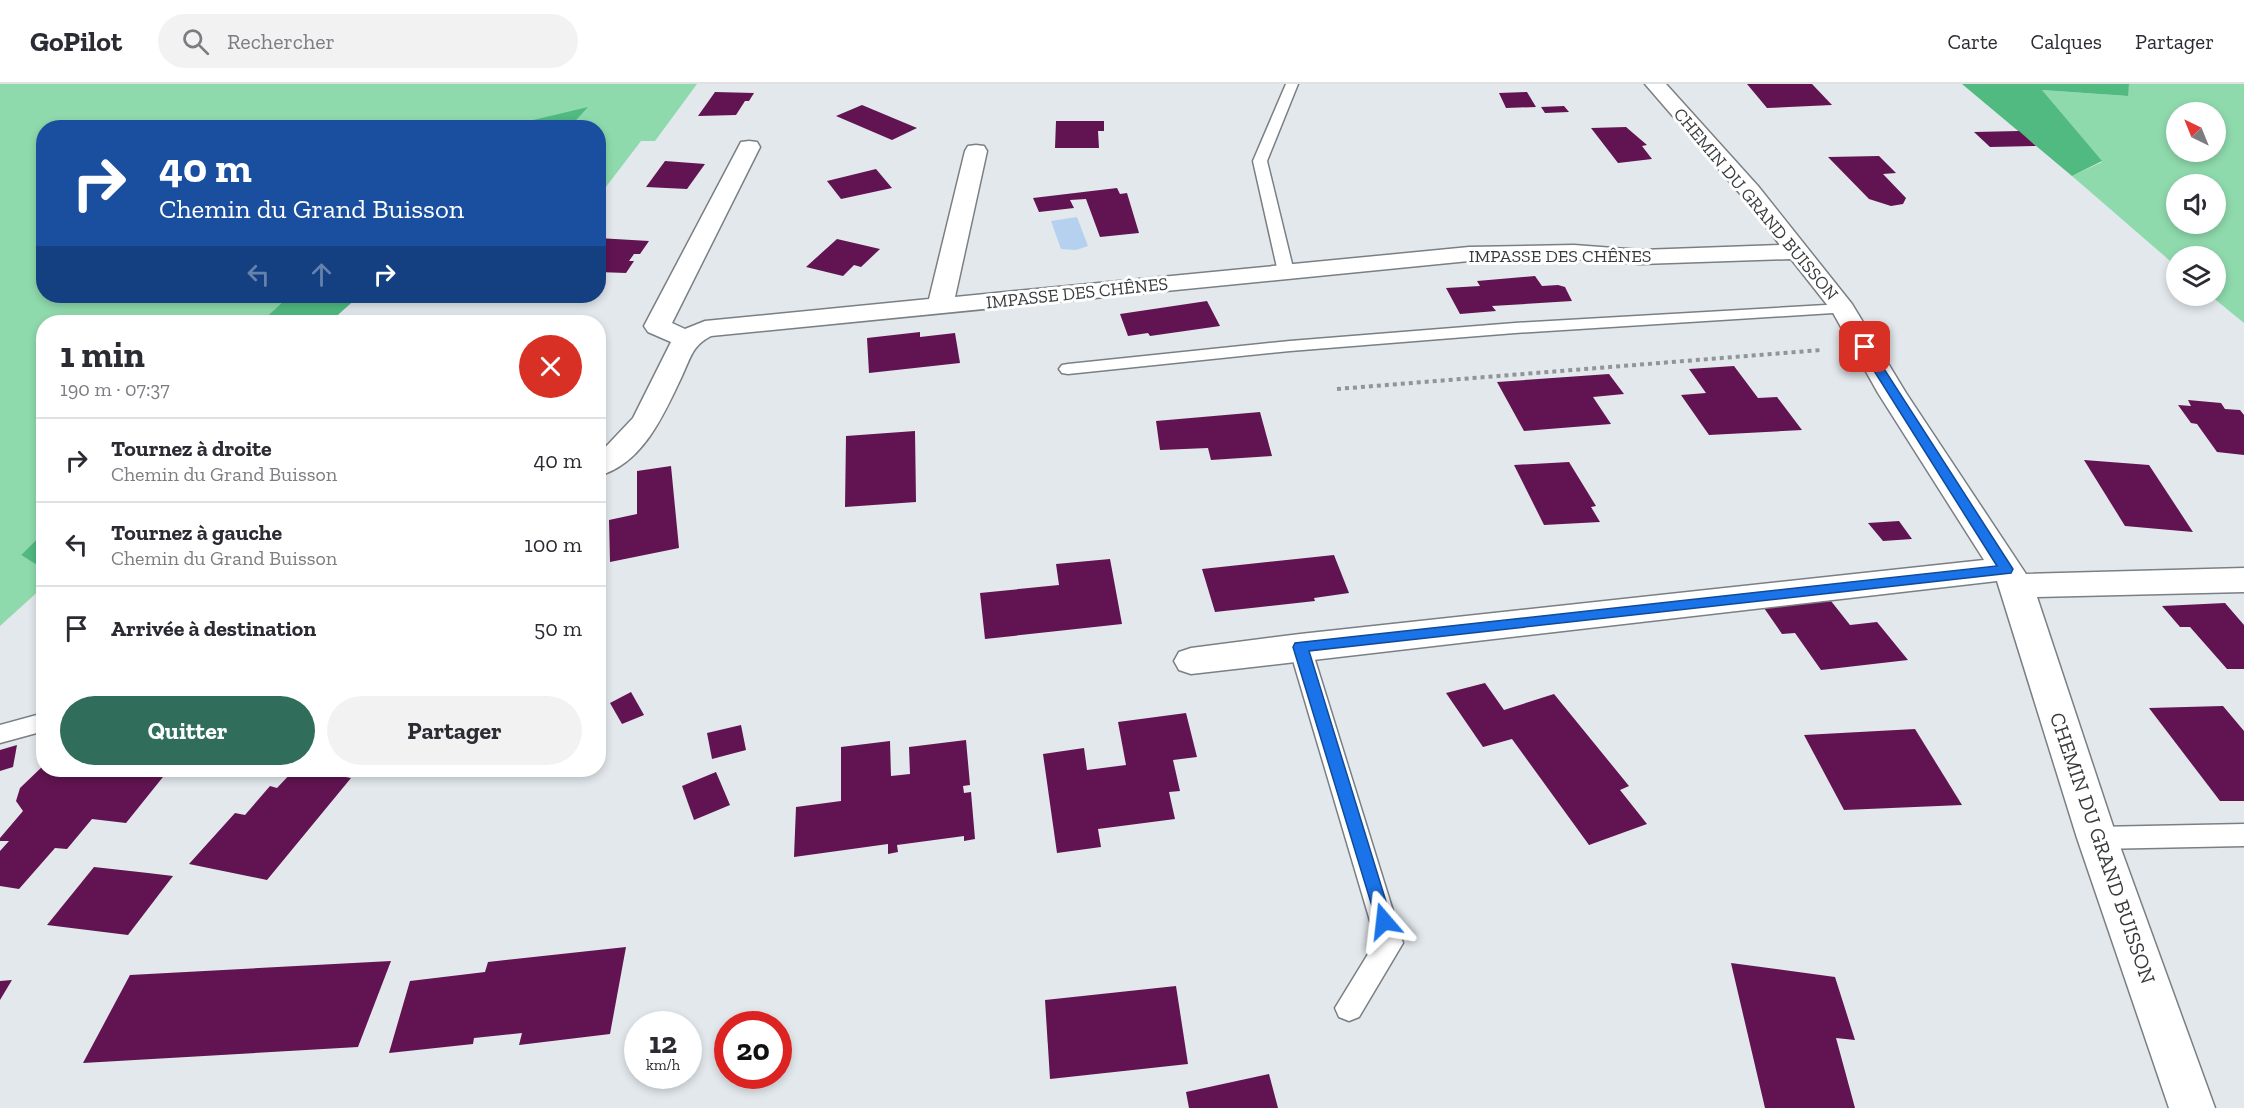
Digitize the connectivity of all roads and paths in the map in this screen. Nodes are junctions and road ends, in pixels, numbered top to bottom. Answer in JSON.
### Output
{"nodes":[{"id":1,"x":1292,"y":84,"type":"edge"},
{"id":2,"x":1655,"y":84,"type":"edge"},
{"id":3,"x":749,"y":147,"type":"dead end"},
{"id":4,"x":976,"y":151,"type":"dead end"},
{"id":5,"x":1799,"y":251,"type":"junction"},
{"id":6,"x":1286,"y":272,"type":"junction"},
{"id":7,"x":940,"y":306,"type":"junction"},
{"id":8,"x":1843,"y":309,"type":"junction"},
{"id":9,"x":686,"y":339,"type":"junction"},
{"id":10,"x":1865,"y":347,"type":"junction"},
{"id":11,"x":1068,"y":369,"type":"dead end"},
{"id":12,"x":1337,"y":388,"type":"dead end"},
{"id":13,"x":606,"y":463,"type":"edge"},
{"id":14,"x":2012,"y":578,"type":"junction"},
{"id":15,"x":2244,"y":580,"type":"edge"},
{"id":16,"x":1300,"y":647,"type":"junction"},
{"id":17,"x":1191,"y":661,"type":"dead end"},
{"id":18,"x":36,"y":724,"type":"edge"},
{"id":19,"x":0,"y":734,"type":"edge"},
{"id":20,"x":2244,"y":835,"type":"edge"},
{"id":21,"x":2097,"y":838,"type":"junction"},
{"id":22,"x":1349,"y":1008,"type":"dead end"},
{"id":23,"x":2192,"y":1108,"type":"edge"}],
"edges":[{"from":1,"to":6,"type":"lane"},
{"from":2,"to":5,"type":"street","name":"CHEMIN DU GRAND BUISSON"},
{"from":3,"to":9,"type":"street"},
{"from":4,"to":7,"type":"street"},
{"from":5,"to":6,"type":"street","name":"IMPASSE DES CHÊNES"},
{"from":5,"to":8,"type":"street","name":"CHEMIN DU GRAND BUISSON"},
{"from":6,"to":7,"type":"street","name":"IMPASSE DES CHÊNES"},
{"from":7,"to":9,"type":"street","name":"IMPASSE DES CHÊNES"},
{"from":8,"to":10,"type":"street","name":"CHEMIN DU GRAND BUISSON"},
{"from":8,"to":11,"type":"lane"},
{"from":9,"to":13,"type":"street"},
{"from":10,"to":12,"type":"path"},
{"from":10,"to":14,"type":"street","name":"CHEMIN DU GRAND BUISSON"},
{"from":14,"to":15,"type":"street"},
{"from":14,"to":16,"type":"street"},
{"from":14,"to":21,"type":"street","name":"CHEMIN DU GRAND BUISSON"},
{"from":16,"to":17,"type":"street"},
{"from":16,"to":22,"type":"lane"},
{"from":18,"to":19,"type":"lane"},
{"from":20,"to":21,"type":"lane"},
{"from":21,"to":23,"type":"street","name":"CHEMIN DU GRAND BUISSON"}]}
